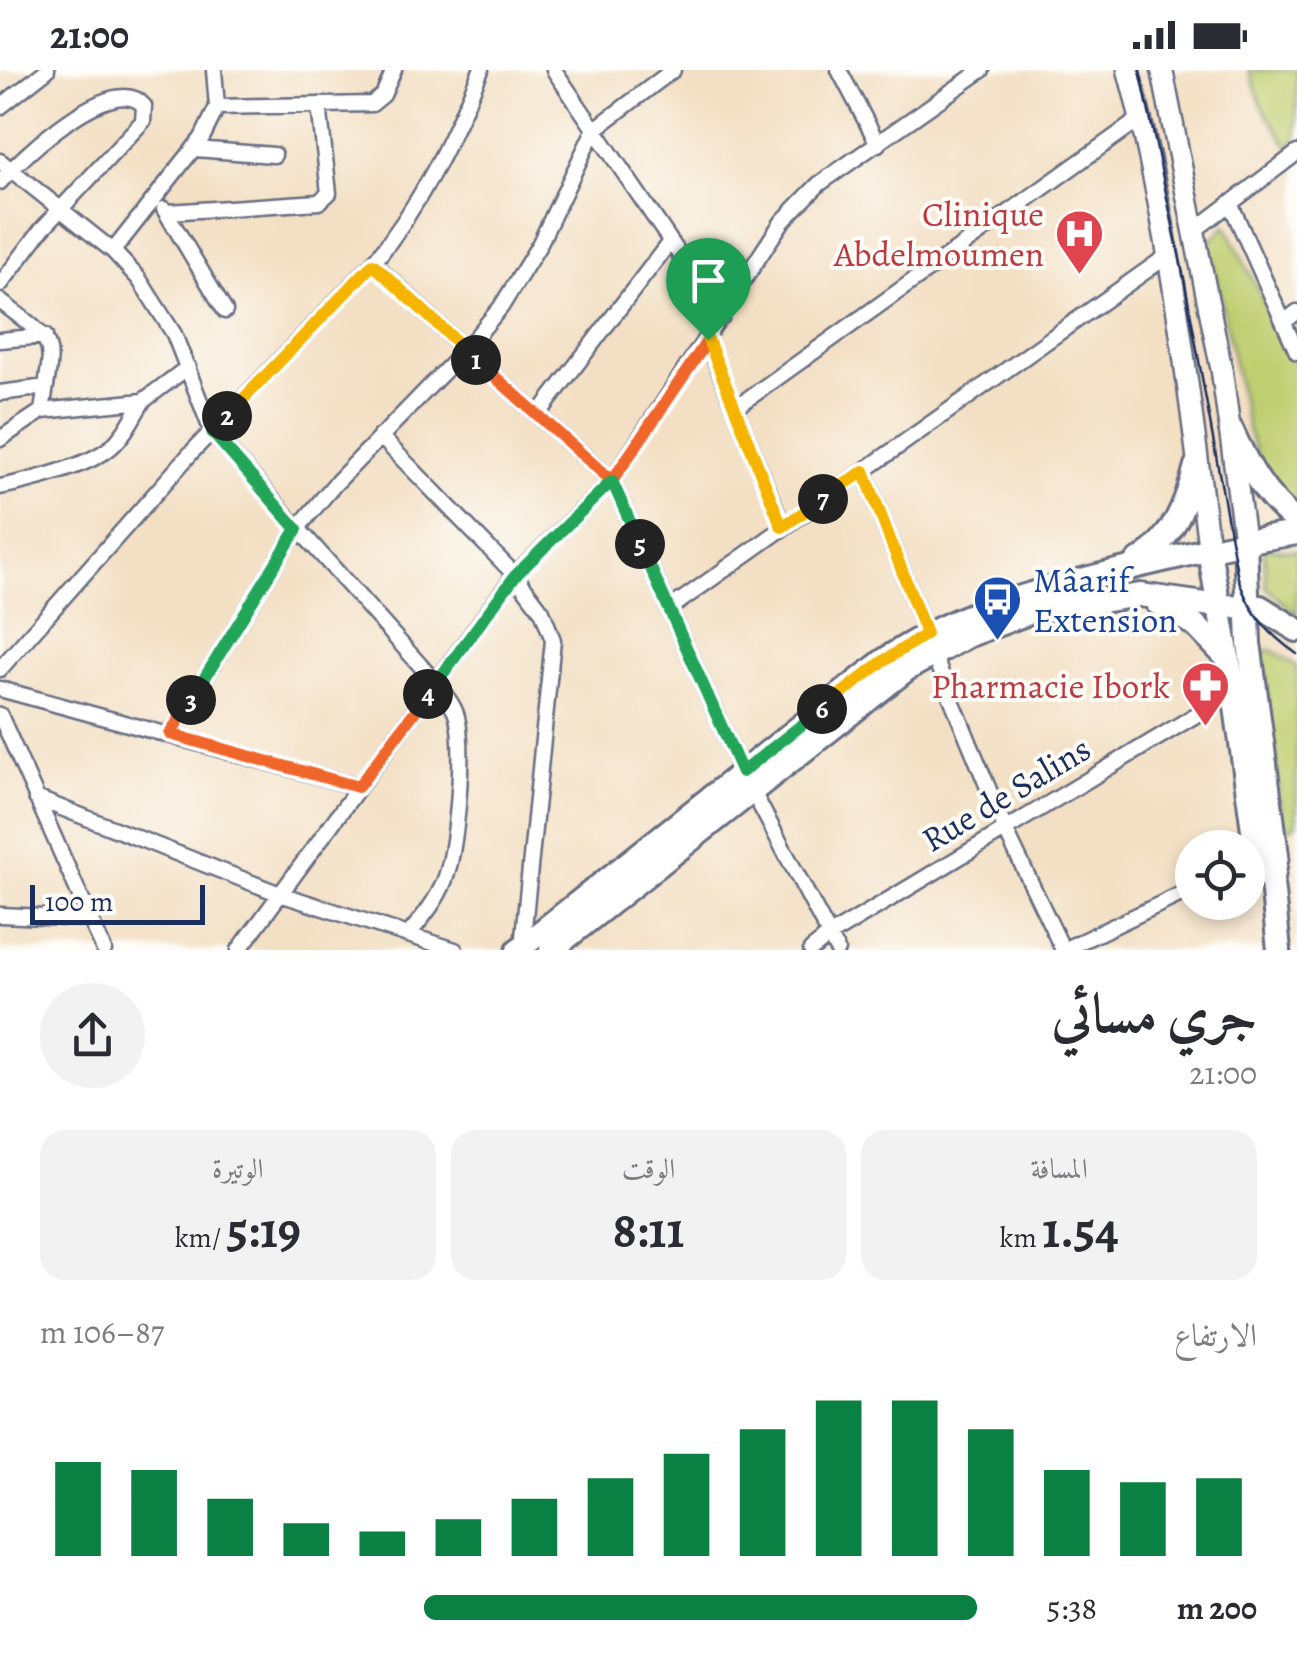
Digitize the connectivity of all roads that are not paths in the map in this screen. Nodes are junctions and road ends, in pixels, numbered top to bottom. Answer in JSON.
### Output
{"nodes":[{"id":1,"x":47,"y":70,"type":"edge"},
{"id":2,"x":214,"y":70,"type":"edge"},
{"id":3,"x":394,"y":70,"type":"edge"},
{"id":4,"x":481,"y":70,"type":"edge"},
{"id":5,"x":554,"y":70,"type":"edge"},
{"id":6,"x":672,"y":70,"type":"edge"},
{"id":7,"x":838,"y":70,"type":"edge"},
{"id":8,"x":982,"y":70,"type":"edge"},
{"id":9,"x":1128,"y":70,"type":"edge"},
{"id":10,"x":1162,"y":70,"type":"edge"},
{"id":11,"x":320,"y":105,"type":"junction"},
{"id":12,"x":0,"y":107,"type":"edge"},
{"id":13,"x":218,"y":107,"type":"junction"},
{"id":14,"x":1141,"y":118,"type":"junction"},
{"id":15,"x":594,"y":130,"type":"junction"},
{"id":16,"x":878,"y":144,"type":"junction"},
{"id":17,"x":195,"y":149,"type":"junction"},
{"id":18,"x":1297,"y":153,"type":"edge"},
{"id":19,"x":274,"y":155,"type":"dead end"},
{"id":20,"x":5,"y":165,"type":"edge"},
{"id":21,"x":0,"y":182,"type":"edge"},
{"id":22,"x":152,"y":200,"type":"junction"},
{"id":23,"x":1230,"y":203,"type":"junction"},
{"id":24,"x":61,"y":210,"type":"junction"},
{"id":25,"x":168,"y":212,"type":"junction"},
{"id":26,"x":1195,"y":230,"type":"junction"},
{"id":27,"x":669,"y":244,"type":"junction"},
{"id":28,"x":113,"y":251,"type":"junction"},
{"id":29,"x":1167,"y":256,"type":"junction"},
{"id":30,"x":373,"y":264,"type":"junction"},
{"id":31,"x":0,"y":285,"type":"edge"},
{"id":32,"x":0,"y":302,"type":"edge"},
{"id":33,"x":225,"y":311,"type":"dead end"},
{"id":34,"x":1297,"y":312,"type":"edge"},
{"id":35,"x":722,"y":317,"type":"junction"},
{"id":36,"x":1284,"y":322,"type":"junction"},
{"id":37,"x":44,"y":336,"type":"junction"},
{"id":38,"x":0,"y":340,"type":"edge"},
{"id":39,"x":708,"y":340,"type":"junction"},
{"id":40,"x":465,"y":350,"type":"junction"},
{"id":41,"x":1297,"y":352,"type":"edge"},
{"id":42,"x":188,"y":367,"type":"junction"},
{"id":43,"x":46,"y":388,"type":"junction"},
{"id":44,"x":0,"y":393,"type":"edge"},
{"id":45,"x":142,"y":401,"type":"junction"},
{"id":46,"x":734,"y":408,"type":"junction"},
{"id":47,"x":42,"y":411,"type":"junction"},
{"id":48,"x":538,"y":415,"type":"junction"},
{"id":49,"x":1231,"y":429,"type":"junction"},
{"id":50,"x":212,"y":432,"type":"junction"},
{"id":51,"x":380,"y":436,"type":"junction"},
{"id":52,"x":0,"y":439,"type":"edge"},
{"id":53,"x":1196,"y":466,"type":"junction"},
{"id":54,"x":864,"y":471,"type":"junction"},
{"id":55,"x":612,"y":481,"type":"junction"},
{"id":56,"x":0,"y":487,"type":"edge"},
{"id":57,"x":1297,"y":522,"type":"edge"},
{"id":58,"x":782,"y":527,"type":"junction"},
{"id":59,"x":297,"y":529,"type":"junction"},
{"id":60,"x":1297,"y":533,"type":"edge"},
{"id":61,"x":1246,"y":543,"type":"junction"},
{"id":62,"x":1209,"y":550,"type":"junction"},
{"id":63,"x":1120,"y":570,"type":"junction"},
{"id":64,"x":515,"y":576,"type":"junction"},
{"id":65,"x":1246,"y":578,"type":"junction"},
{"id":66,"x":1140,"y":594,"type":"junction"},
{"id":67,"x":1217,"y":594,"type":"junction"},
{"id":68,"x":1247,"y":606,"type":"junction"},
{"id":69,"x":669,"y":609,"type":"junction"},
{"id":70,"x":1297,"y":630,"type":"edge"},
{"id":71,"x":930,"y":644,"type":"junction"},
{"id":72,"x":1228,"y":659,"type":"junction"},
{"id":73,"x":0,"y":669,"type":"edge"},
{"id":74,"x":436,"y":684,"type":"junction"},
{"id":75,"x":0,"y":689,"type":"edge"},
{"id":76,"x":1234,"y":692,"type":"junction"},
{"id":77,"x":0,"y":715,"type":"edge"},
{"id":78,"x":170,"y":734,"type":"junction"},
{"id":79,"x":747,"y":781,"type":"junction"},
{"id":80,"x":358,"y":787,"type":"junction"},
{"id":81,"x":36,"y":798,"type":"junction"},
{"id":82,"x":1005,"y":829,"type":"junction"},
{"id":83,"x":1255,"y":830,"type":"edge"},
{"id":84,"x":1259,"y":830,"type":"edge"},
{"id":85,"x":1265,"y":869,"type":"edge"},
{"id":86,"x":280,"y":894,"type":"junction"},
{"id":87,"x":1175,"y":896,"type":"edge"},
{"id":88,"x":0,"y":916,"type":"edge"},
{"id":89,"x":90,"y":920,"type":"junction"},
{"id":90,"x":409,"y":934,"type":"junction"},
{"id":91,"x":830,"y":935,"type":"junction"},
{"id":92,"x":520,"y":948,"type":"edge"},
{"id":93,"x":104,"y":950,"type":"edge"},
{"id":94,"x":239,"y":950,"type":"edge"},
{"id":95,"x":454,"y":950,"type":"edge"},
{"id":96,"x":552,"y":950,"type":"edge"},
{"id":97,"x":811,"y":950,"type":"edge"},
{"id":98,"x":837,"y":950,"type":"edge"},
{"id":99,"x":1063,"y":950,"type":"edge"},
{"id":100,"x":1279,"y":950,"type":"edge"}],
"edges":[{"from":1,"to":12,"type":"street"},
{"from":2,"to":13,"type":"street"},
{"from":3,"to":11,"type":"street"},
{"from":4,"to":30,"type":"street"},
{"from":5,"to":15,"type":"street"},
{"from":6,"to":15,"type":"street"},
{"from":7,"to":16,"type":"street"},
{"from":8,"to":16,"type":"street"},
{"from":9,"to":14,"type":"main road"},
{"from":10,"to":26,"type":"main road"},
{"from":11,"to":13,"type":"street"},
{"from":11,"to":25,"type":"street"},
{"from":13,"to":17,"type":"street"},
{"from":14,"to":29,"type":"main road"},
{"from":14,"to":46,"type":"street"},
{"from":15,"to":27,"type":"street"},
{"from":15,"to":40,"type":"street"},
{"from":16,"to":35,"type":"street"},
{"from":17,"to":19,"type":"street"},
{"from":17,"to":22,"type":"street"},
{"from":18,"to":23,"type":"street"},
{"from":20,"to":21,"type":"street"},
{"from":20,"to":24,"type":"street"},
{"from":20,"to":24,"type":"street"},
{"from":22,"to":25,"type":"street"},
{"from":22,"to":28,"type":"street"},
{"from":23,"to":26,"type":"street"},
{"from":23,"to":36,"type":"street"},
{"from":24,"to":28,"type":"street"},
{"from":24,"to":31,"type":"street"},
{"from":25,"to":33,"type":"street"},
{"from":26,"to":49,"type":"main road"},
{"from":27,"to":35,"type":"street"},
{"from":27,"to":48,"type":"street"},
{"from":28,"to":42,"type":"street"},
{"from":29,"to":53,"type":"main road"},
{"from":29,"to":54,"type":"street"},
{"from":30,"to":40,"type":"street"},
{"from":30,"to":50,"type":"street"},
{"from":32,"to":37,"type":"street"},
{"from":34,"to":36,"type":"street"},
{"from":35,"to":39,"type":"street"},
{"from":36,"to":41,"type":"street"},
{"from":37,"to":38,"type":"street"},
{"from":37,"to":43,"type":"street"},
{"from":39,"to":46,"type":"street"},
{"from":39,"to":55,"type":"street"},
{"from":40,"to":48,"type":"street"},
{"from":40,"to":51,"type":"street"},
{"from":42,"to":45,"type":"street"},
{"from":42,"to":50,"type":"street"},
{"from":43,"to":44,"type":"street"},
{"from":43,"to":47,"type":"street"},
{"from":45,"to":47,"type":"street"},
{"from":45,"to":56,"type":"street"},
{"from":46,"to":58,"type":"street"},
{"from":47,"to":52,"type":"street"},
{"from":48,"to":55,"type":"street"},
{"from":49,"to":57,"type":"main road"},
{"from":49,"to":61,"type":"main road"},
{"from":50,"to":59,"type":"street"},
{"from":50,"to":73,"type":"street"},
{"from":51,"to":59,"type":"street"},
{"from":51,"to":64,"type":"street"},
{"from":53,"to":62,"type":"main road"},
{"from":53,"to":63,"type":"main road"},
{"from":54,"to":58,"type":"street"},
{"from":54,"to":71,"type":"street"},
{"from":55,"to":64,"type":"street"},
{"from":55,"to":69,"type":"street"},
{"from":58,"to":69,"type":"street"},
{"from":59,"to":74,"type":"street"},
{"from":59,"to":78,"type":"street"},
{"from":60,"to":61,"type":"main road"},
{"from":61,"to":62,"type":"main road"},
{"from":61,"to":65,"type":"main road"},
{"from":62,"to":63,"type":"main road"},
{"from":62,"to":67,"type":"main road"},
{"from":63,"to":71,"type":"main road"},
{"from":64,"to":74,"type":"street"},
{"from":64,"to":92,"type":"street"},
{"from":65,"to":67,"type":"main road"},
{"from":65,"to":68,"type":"main road"},
{"from":66,"to":67,"type":"main road"},
{"from":66,"to":71,"type":"main road"},
{"from":66,"to":72,"type":"main road"},
{"from":67,"to":68,"type":"main road"},
{"from":67,"to":72,"type":"main road"},
{"from":68,"to":70,"type":"main road"},
{"from":68,"to":84,"type":"main road"},
{"from":69,"to":79,"type":"street"},
{"from":71,"to":79,"type":"main road"},
{"from":71,"to":82,"type":"street"},
{"from":72,"to":76,"type":"main road"},
{"from":74,"to":80,"type":"street"},
{"from":74,"to":90,"type":"street"},
{"from":75,"to":78,"type":"street"},
{"from":76,"to":82,"type":"street","name":"Rue de Salins"},
{"from":76,"to":83,"type":"main road"},
{"from":77,"to":81,"type":"street"},
{"from":78,"to":80,"type":"street"},
{"from":79,"to":91,"type":"street"},
{"from":79,"to":92,"type":"main road"},
{"from":79,"to":96,"type":"main road"},
{"from":80,"to":86,"type":"street"},
{"from":81,"to":86,"type":"street"},
{"from":81,"to":89,"type":"street"},
{"from":82,"to":91,"type":"street","name":"Rue de Salins"},
{"from":82,"to":99,"type":"street"},
{"from":85,"to":100,"type":"main road"},
{"from":86,"to":90,"type":"street"},
{"from":86,"to":94,"type":"street"},
{"from":87,"to":99,"type":"street"},
{"from":88,"to":89,"type":"street"},
{"from":89,"to":93,"type":"street"},
{"from":90,"to":95,"type":"street"},
{"from":91,"to":97,"type":"street","name":"Rue de Salins"},
{"from":91,"to":98,"type":"street"}]}
